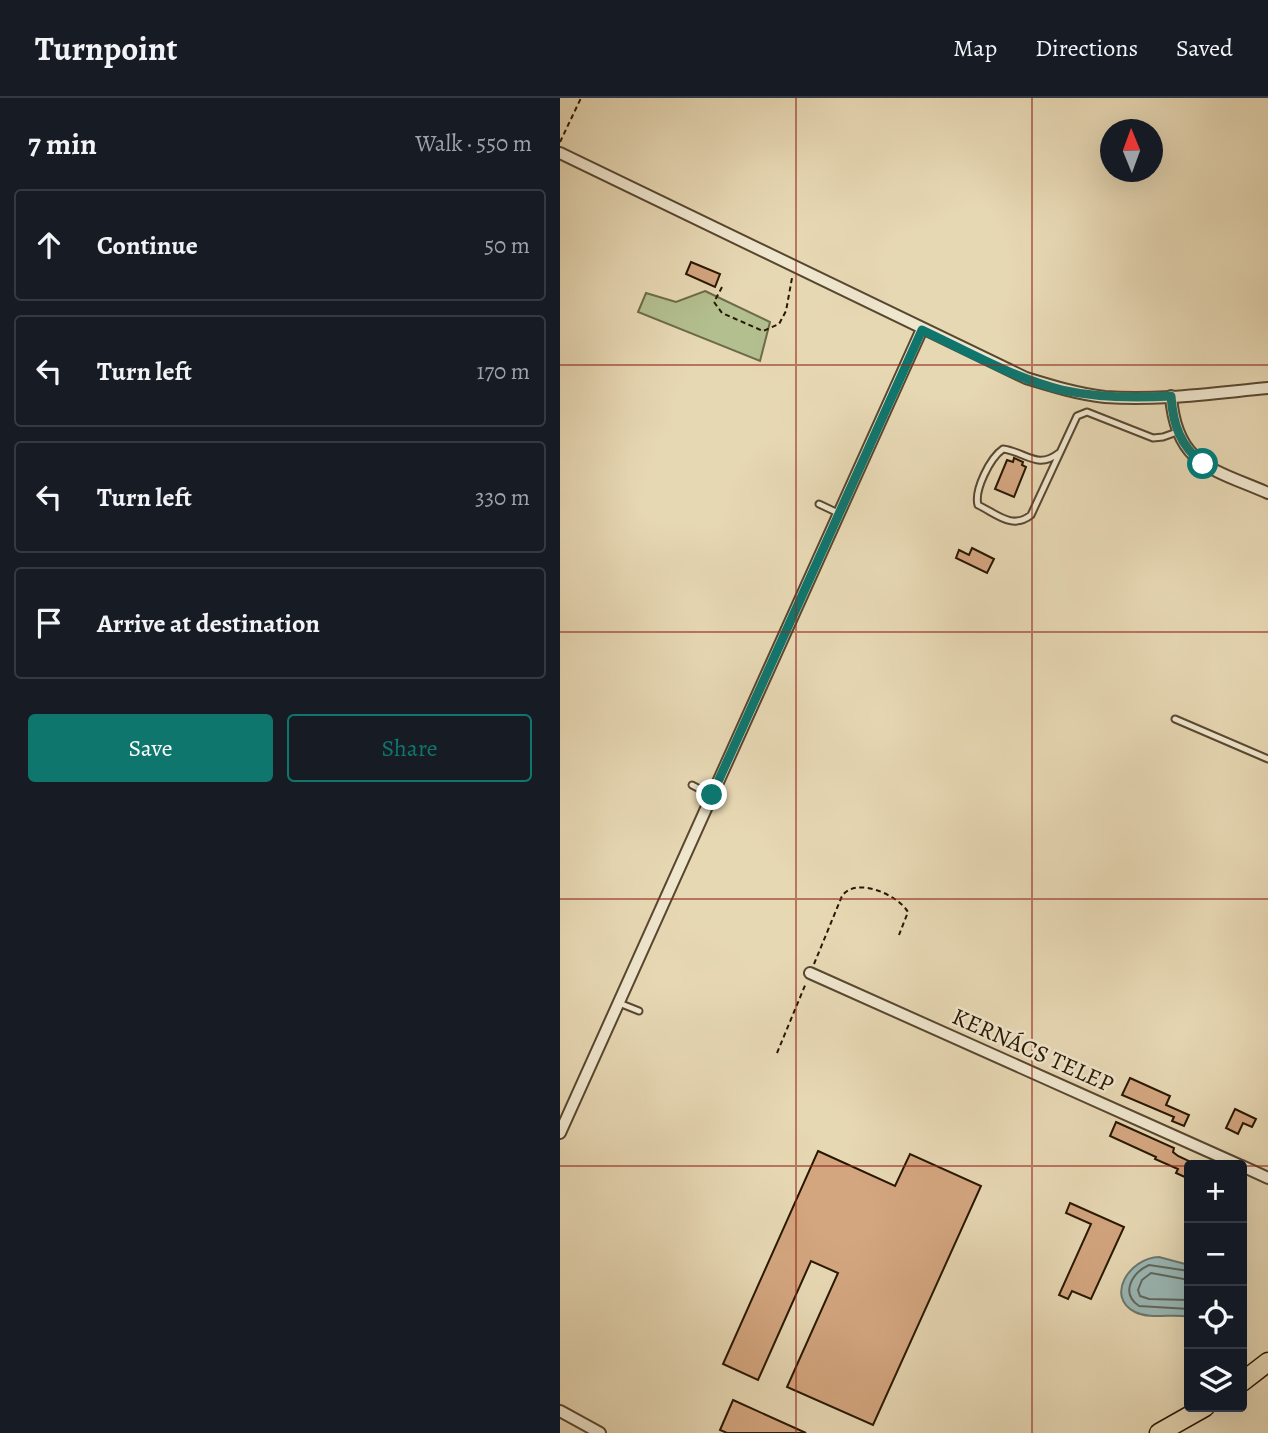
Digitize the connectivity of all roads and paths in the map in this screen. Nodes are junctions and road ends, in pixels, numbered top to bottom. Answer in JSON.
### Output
{"nodes":[{"id":1,"x":581,"y":98,"type":"edge"},
{"id":2,"x":560,"y":143,"type":"edge"},
{"id":3,"x":560,"y":153,"type":"edge"},
{"id":4,"x":794,"y":266,"type":"junction"},
{"id":5,"x":722,"y":287,"type":"dead end"},
{"id":6,"x":922,"y":330,"type":"junction"},
{"id":7,"x":1268,"y":388,"type":"edge"},
{"id":8,"x":1171,"y":396,"type":"junction"},
{"id":9,"x":1177,"y":432,"type":"junction"},
{"id":10,"x":1059,"y":453,"type":"junction"},
{"id":11,"x":1268,"y":493,"type":"edge"},
{"id":12,"x":819,"y":504,"type":"dead end"},
{"id":13,"x":839,"y":514,"type":"junction"},
{"id":14,"x":1175,"y":719,"type":"dead end"},
{"id":15,"x":1268,"y":759,"type":"edge"},
{"id":16,"x":692,"y":785,"type":"dead end"},
{"id":17,"x":712,"y":795,"type":"junction"},
{"id":18,"x":899,"y":935,"type":"dead end"},
{"id":19,"x":810,"y":973,"type":"junction"},
{"id":20,"x":619,"y":1003,"type":"junction"},
{"id":21,"x":639,"y":1011,"type":"dead end"},
{"id":22,"x":777,"y":1053,"type":"dead end"},
{"id":23,"x":565,"y":1110,"type":"edge"},
{"id":24,"x":560,"y":1133,"type":"edge"},
{"id":25,"x":1227,"y":1160,"type":"edge"},
{"id":26,"x":1247,"y":1169,"type":"edge"},
{"id":27,"x":1268,"y":1178,"type":"edge"},
{"id":28,"x":1268,"y":1362,"type":"edge"},
{"id":29,"x":1247,"y":1378,"type":"edge"},
{"id":30,"x":560,"y":1411,"type":"edge"},
{"id":31,"x":1196,"y":1412,"type":"edge"},
{"id":32,"x":600,"y":1433,"type":"edge"},
{"id":33,"x":1159,"y":1433,"type":"edge"}],
"edges":[{"from":1,"to":2,"type":"path"},
{"from":3,"to":4,"type":"street"},
{"from":4,"to":5,"type":"path"},
{"from":4,"to":6,"type":"street"},
{"from":6,"to":8,"type":"street"},
{"from":6,"to":13,"type":"street"},
{"from":7,"to":8,"type":"street"},
{"from":8,"to":9,"type":"street"},
{"from":9,"to":10,"type":"lane"},
{"from":9,"to":11,"type":"street"},
{"from":10,"to":10,"type":"lane"},
{"from":12,"to":13,"type":"lane"},
{"from":13,"to":17,"type":"street"},
{"from":14,"to":15,"type":"lane"},
{"from":16,"to":17,"type":"lane"},
{"from":17,"to":20,"type":"street"},
{"from":18,"to":19,"type":"path"},
{"from":19,"to":22,"type":"path"},
{"from":19,"to":25,"type":"street","name":"KERNÁCS TELEP"},
{"from":20,"to":21,"type":"lane"},
{"from":20,"to":23,"type":"street"},
{"from":23,"to":24,"type":"street"},
{"from":26,"to":27,"type":"street","name":"KERNÁCS TELEP"},
{"from":28,"to":29,"type":"main road"},
{"from":30,"to":32,"type":"street"},
{"from":31,"to":33,"type":"main road"}]}
